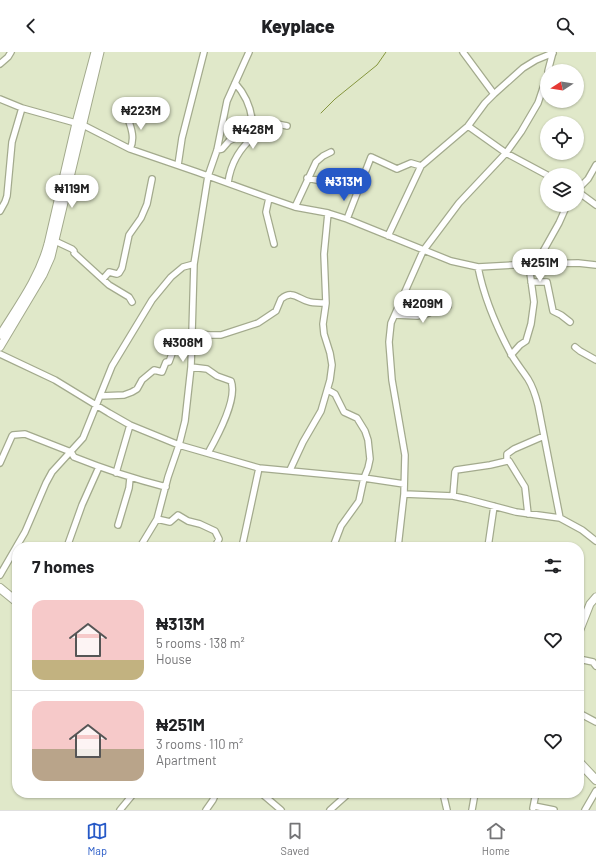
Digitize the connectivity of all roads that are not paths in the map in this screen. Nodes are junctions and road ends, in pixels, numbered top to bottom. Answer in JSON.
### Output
{"nodes":[{"id":1,"x":11,"y":52,"type":"edge"},
{"id":2,"x":95,"y":52,"type":"edge"},
{"id":3,"x":100,"y":52,"type":"edge"},
{"id":4,"x":204,"y":52,"type":"edge"},
{"id":5,"x":249,"y":52,"type":"edge"},
{"id":6,"x":463,"y":52,"type":"edge"},
{"id":7,"x":553,"y":52,"type":"edge"},
{"id":8,"x":0,"y":64,"type":"edge"},
{"id":9,"x":550,"y":64,"type":"edge"},
{"id":10,"x":236,"y":83,"type":"junction"},
{"id":11,"x":494,"y":94,"type":"junction"},
{"id":12,"x":540,"y":97,"type":"edge"},
{"id":13,"x":0,"y":99,"type":"edge"},
{"id":14,"x":22,"y":108,"type":"junction"},
{"id":15,"x":126,"y":113,"type":"dead end"},
{"id":16,"x":251,"y":121,"type":"junction"},
{"id":17,"x":80,"y":124,"type":"junction"},
{"id":18,"x":269,"y":125,"type":"junction"},
{"id":19,"x":287,"y":126,"type":"dead end"},
{"id":20,"x":468,"y":126,"type":"junction"},
{"id":21,"x":252,"y":138,"type":"junction"},
{"id":22,"x":130,"y":149,"type":"junction"},
{"id":23,"x":217,"y":150,"type":"junction"},
{"id":24,"x":331,"y":152,"type":"dead end"},
{"id":25,"x":506,"y":152,"type":"junction"},
{"id":26,"x":178,"y":165,"type":"junction"},
{"id":27,"x":596,"y":165,"type":"edge"},
{"id":28,"x":421,"y":166,"type":"junction"},
{"id":29,"x":540,"y":171,"type":"edge"},
{"id":30,"x":208,"y":176,"type":"junction"},
{"id":31,"x":307,"y":178,"type":"junction"},
{"id":32,"x":152,"y":179,"type":"dead end"},
{"id":33,"x":228,"y":183,"type":"junction"},
{"id":34,"x":584,"y":183,"type":"edge"},
{"id":35,"x":358,"y":190,"type":"junction"},
{"id":36,"x":584,"y":196,"type":"edge"},
{"id":37,"x":270,"y":198,"type":"junction"},
{"id":38,"x":596,"y":205,"type":"edge"},
{"id":39,"x":295,"y":207,"type":"junction"},
{"id":40,"x":0,"y":211,"type":"edge"},
{"id":41,"x":565,"y":212,"type":"edge"},
{"id":42,"x":328,"y":213,"type":"junction"},
{"id":43,"x":347,"y":219,"type":"junction"},
{"id":44,"x":388,"y":236,"type":"junction"},
{"id":45,"x":55,"y":241,"type":"junction"},
{"id":46,"x":274,"y":244,"type":"dead end"},
{"id":47,"x":422,"y":251,"type":"junction"},
{"id":48,"x":194,"y":264,"type":"junction"},
{"id":49,"x":532,"y":264,"type":"junction"},
{"id":50,"x":596,"y":265,"type":"edge"},
{"id":51,"x":478,"y":267,"type":"junction"},
{"id":52,"x":103,"y":279,"type":"junction"},
{"id":53,"x":531,"y":282,"type":"junction"},
{"id":54,"x":132,"y":302,"type":"dead end"},
{"id":55,"x":326,"y":303,"type":"junction"},
{"id":56,"x":448,"y":306,"type":"dead end"},
{"id":57,"x":395,"y":315,"type":"junction"},
{"id":58,"x":570,"y":322,"type":"dead end"},
{"id":59,"x":192,"y":333,"type":"junction"},
{"id":60,"x":0,"y":335,"type":"edge"},
{"id":61,"x":0,"y":347,"type":"edge"},
{"id":62,"x":575,"y":347,"type":"dead end"},
{"id":63,"x":0,"y":354,"type":"edge"},
{"id":64,"x":511,"y":355,"type":"junction"},
{"id":65,"x":596,"y":360,"type":"edge"},
{"id":66,"x":191,"y":367,"type":"junction"},
{"id":67,"x":328,"y":390,"type":"junction"},
{"id":68,"x":100,"y":396,"type":"junction"},
{"id":69,"x":96,"y":405,"type":"junction"},
{"id":70,"x":130,"y":425,"type":"junction"},
{"id":71,"x":544,"y":436,"type":"junction"},
{"id":72,"x":179,"y":445,"type":"junction"},
{"id":73,"x":71,"y":452,"type":"junction"},
{"id":74,"x":208,"y":453,"type":"junction"},
{"id":75,"x":507,"y":461,"type":"junction"},
{"id":76,"x":0,"y":463,"type":"edge"},
{"id":77,"x":100,"y":467,"type":"junction"},
{"id":78,"x":259,"y":468,"type":"junction"},
{"id":79,"x":290,"y":470,"type":"junction"},
{"id":80,"x":116,"y":473,"type":"junction"},
{"id":81,"x":130,"y":478,"type":"junction"},
{"id":82,"x":364,"y":478,"type":"junction"},
{"id":83,"x":404,"y":484,"type":"junction"},
{"id":84,"x":166,"y":487,"type":"junction"},
{"id":85,"x":404,"y":494,"type":"junction"},
{"id":86,"x":454,"y":496,"type":"junction"},
{"id":87,"x":494,"y":506,"type":"junction"},
{"id":88,"x":528,"y":514,"type":"junction"},
{"id":89,"x":560,"y":518,"type":"junction"},
{"id":90,"x":157,"y":519,"type":"junction"},
{"id":91,"x":118,"y":525,"type":"dead end"},
{"id":92,"x":596,"y":541,"type":"edge"},
{"id":93,"x":20,"y":542,"type":"edge"},
{"id":94,"x":69,"y":542,"type":"edge"},
{"id":95,"x":143,"y":542,"type":"edge"},
{"id":96,"x":218,"y":542,"type":"edge"},
{"id":97,"x":243,"y":542,"type":"edge"},
{"id":98,"x":335,"y":542,"type":"edge"},
{"id":99,"x":399,"y":542,"type":"edge"},
{"id":100,"x":489,"y":542,"type":"edge"},
{"id":101,"x":12,"y":555,"type":"edge"},
{"id":102,"x":0,"y":575,"type":"edge"},
{"id":103,"x":0,"y":588,"type":"edge"},
{"id":104,"x":0,"y":595,"type":"edge"},
{"id":105,"x":596,"y":597,"type":"edge"},
{"id":106,"x":12,"y":598,"type":"edge"},
{"id":107,"x":12,"y":604,"type":"edge"},
{"id":108,"x":584,"y":618,"type":"edge"},
{"id":109,"x":584,"y":660,"type":"edge"},
{"id":110,"x":596,"y":665,"type":"edge"},
{"id":111,"x":584,"y":716,"type":"edge"},
{"id":112,"x":596,"y":722,"type":"edge"},
{"id":113,"x":584,"y":767,"type":"edge"},
{"id":114,"x":596,"y":780,"type":"edge"},
{"id":115,"x":596,"y":791,"type":"edge"},
{"id":116,"x":130,"y":798,"type":"edge"},
{"id":117,"x":214,"y":798,"type":"edge"},
{"id":118,"x":267,"y":798,"type":"edge"},
{"id":119,"x":343,"y":798,"type":"edge"},
{"id":120,"x":444,"y":798,"type":"edge"},
{"id":121,"x":474,"y":798,"type":"edge"},
{"id":122,"x":535,"y":798,"type":"edge"},
{"id":123,"x":534,"y":808,"type":"edge"},
{"id":124,"x":121,"y":810,"type":"edge"},
{"id":125,"x":206,"y":810,"type":"edge"},
{"id":126,"x":281,"y":810,"type":"edge"},
{"id":127,"x":330,"y":810,"type":"edge"},
{"id":128,"x":447,"y":810,"type":"edge"},
{"id":129,"x":472,"y":810,"type":"edge"},
{"id":130,"x":554,"y":810,"type":"edge"},
{"id":131,"x":585,"y":810,"type":"edge"}],
"edges":[{"from":1,"to":8,"type":"street"},
{"from":2,"to":17,"type":"main road"},
{"from":3,"to":17,"type":"main road"},
{"from":4,"to":26,"type":"street"},
{"from":5,"to":10,"type":"street"},
{"from":6,"to":11,"type":"street"},
{"from":7,"to":9,"type":"street"},
{"from":7,"to":11,"type":"street"},
{"from":10,"to":16,"type":"street"},
{"from":10,"to":23,"type":"street"},
{"from":11,"to":20,"type":"street"},
{"from":12,"to":25,"type":"street"},
{"from":13,"to":14,"type":"street"},
{"from":14,"to":17,"type":"street"},
{"from":14,"to":40,"type":"street"},
{"from":15,"to":22,"type":"street"},
{"from":16,"to":18,"type":"street"},
{"from":16,"to":21,"type":"street"},
{"from":16,"to":23,"type":"street"},
{"from":17,"to":22,"type":"street"},
{"from":17,"to":45,"type":"main road"},
{"from":17,"to":60,"type":"main road"},
{"from":18,"to":19,"type":"street"},
{"from":18,"to":21,"type":"street"},
{"from":20,"to":25,"type":"street"},
{"from":20,"to":28,"type":"street"},
{"from":21,"to":33,"type":"street"},
{"from":22,"to":26,"type":"street"},
{"from":23,"to":30,"type":"street"},
{"from":24,"to":31,"type":"street"},
{"from":25,"to":29,"type":"street"},
{"from":25,"to":47,"type":"street"},
{"from":26,"to":30,"type":"street"},
{"from":27,"to":34,"type":"street"},
{"from":28,"to":35,"type":"street"},
{"from":28,"to":44,"type":"street"},
{"from":30,"to":33,"type":"street"},
{"from":30,"to":48,"type":"street"},
{"from":31,"to":35,"type":"street"},
{"from":31,"to":39,"type":"street"},
{"from":32,"to":52,"type":"street"},
{"from":33,"to":37,"type":"street"},
{"from":35,"to":43,"type":"street"},
{"from":36,"to":38,"type":"street"},
{"from":37,"to":39,"type":"street"},
{"from":37,"to":46,"type":"street"},
{"from":39,"to":42,"type":"street"},
{"from":41,"to":49,"type":"street"},
{"from":42,"to":43,"type":"street"},
{"from":42,"to":55,"type":"street"},
{"from":43,"to":44,"type":"street"},
{"from":44,"to":47,"type":"street"},
{"from":45,"to":52,"type":"street"},
{"from":45,"to":61,"type":"main road"},
{"from":47,"to":51,"type":"street"},
{"from":47,"to":57,"type":"street"},
{"from":48,"to":59,"type":"street"},
{"from":48,"to":68,"type":"street"},
{"from":49,"to":50,"type":"street"},
{"from":49,"to":51,"type":"street"},
{"from":49,"to":53,"type":"street"},
{"from":51,"to":64,"type":"street"},
{"from":52,"to":54,"type":"street"},
{"from":53,"to":58,"type":"street"},
{"from":53,"to":64,"type":"street"},
{"from":55,"to":59,"type":"street"},
{"from":55,"to":67,"type":"street"},
{"from":56,"to":57,"type":"street"},
{"from":57,"to":83,"type":"street"},
{"from":59,"to":66,"type":"street"},
{"from":59,"to":68,"type":"street"},
{"from":62,"to":65,"type":"street"},
{"from":63,"to":69,"type":"street"},
{"from":64,"to":71,"type":"street"},
{"from":66,"to":72,"type":"street"},
{"from":66,"to":74,"type":"street"},
{"from":67,"to":79,"type":"street"},
{"from":67,"to":82,"type":"street"},
{"from":68,"to":69,"type":"street"},
{"from":69,"to":70,"type":"street"},
{"from":69,"to":73,"type":"street"},
{"from":70,"to":72,"type":"street"},
{"from":70,"to":80,"type":"street"},
{"from":71,"to":75,"type":"street"},
{"from":71,"to":89,"type":"street"},
{"from":72,"to":74,"type":"street"},
{"from":72,"to":84,"type":"street"},
{"from":73,"to":76,"type":"street"},
{"from":73,"to":77,"type":"street"},
{"from":73,"to":93,"type":"street"},
{"from":74,"to":78,"type":"street"},
{"from":75,"to":86,"type":"street"},
{"from":75,"to":88,"type":"street"},
{"from":77,"to":80,"type":"street"},
{"from":77,"to":94,"type":"street"},
{"from":78,"to":79,"type":"street"},
{"from":78,"to":97,"type":"street"},
{"from":79,"to":82,"type":"street"},
{"from":80,"to":81,"type":"street"},
{"from":81,"to":84,"type":"street"},
{"from":81,"to":91,"type":"street"},
{"from":82,"to":83,"type":"street"},
{"from":82,"to":98,"type":"street"},
{"from":83,"to":85,"type":"street"},
{"from":84,"to":90,"type":"street"},
{"from":85,"to":86,"type":"street"},
{"from":85,"to":99,"type":"street"},
{"from":86,"to":87,"type":"street"},
{"from":87,"to":88,"type":"street"},
{"from":87,"to":100,"type":"street"},
{"from":88,"to":89,"type":"street"},
{"from":89,"to":92,"type":"street"},
{"from":90,"to":95,"type":"street"},
{"from":90,"to":96,"type":"street"},
{"from":101,"to":102,"type":"street"},
{"from":103,"to":106,"type":"highway"},
{"from":104,"to":107,"type":"highway"},
{"from":105,"to":108,"type":"main road"},
{"from":109,"to":110,"type":"street"},
{"from":111,"to":112,"type":"street"},
{"from":113,"to":114,"type":"highway"},
{"from":115,"to":131,"type":"street"},
{"from":116,"to":124,"type":"street"},
{"from":117,"to":125,"type":"street"},
{"from":118,"to":126,"type":"street"},
{"from":119,"to":127,"type":"street"},
{"from":120,"to":128,"type":"street"},
{"from":121,"to":129,"type":"street"},
{"from":122,"to":123,"type":"street"},
{"from":123,"to":130,"type":"street"}]}
